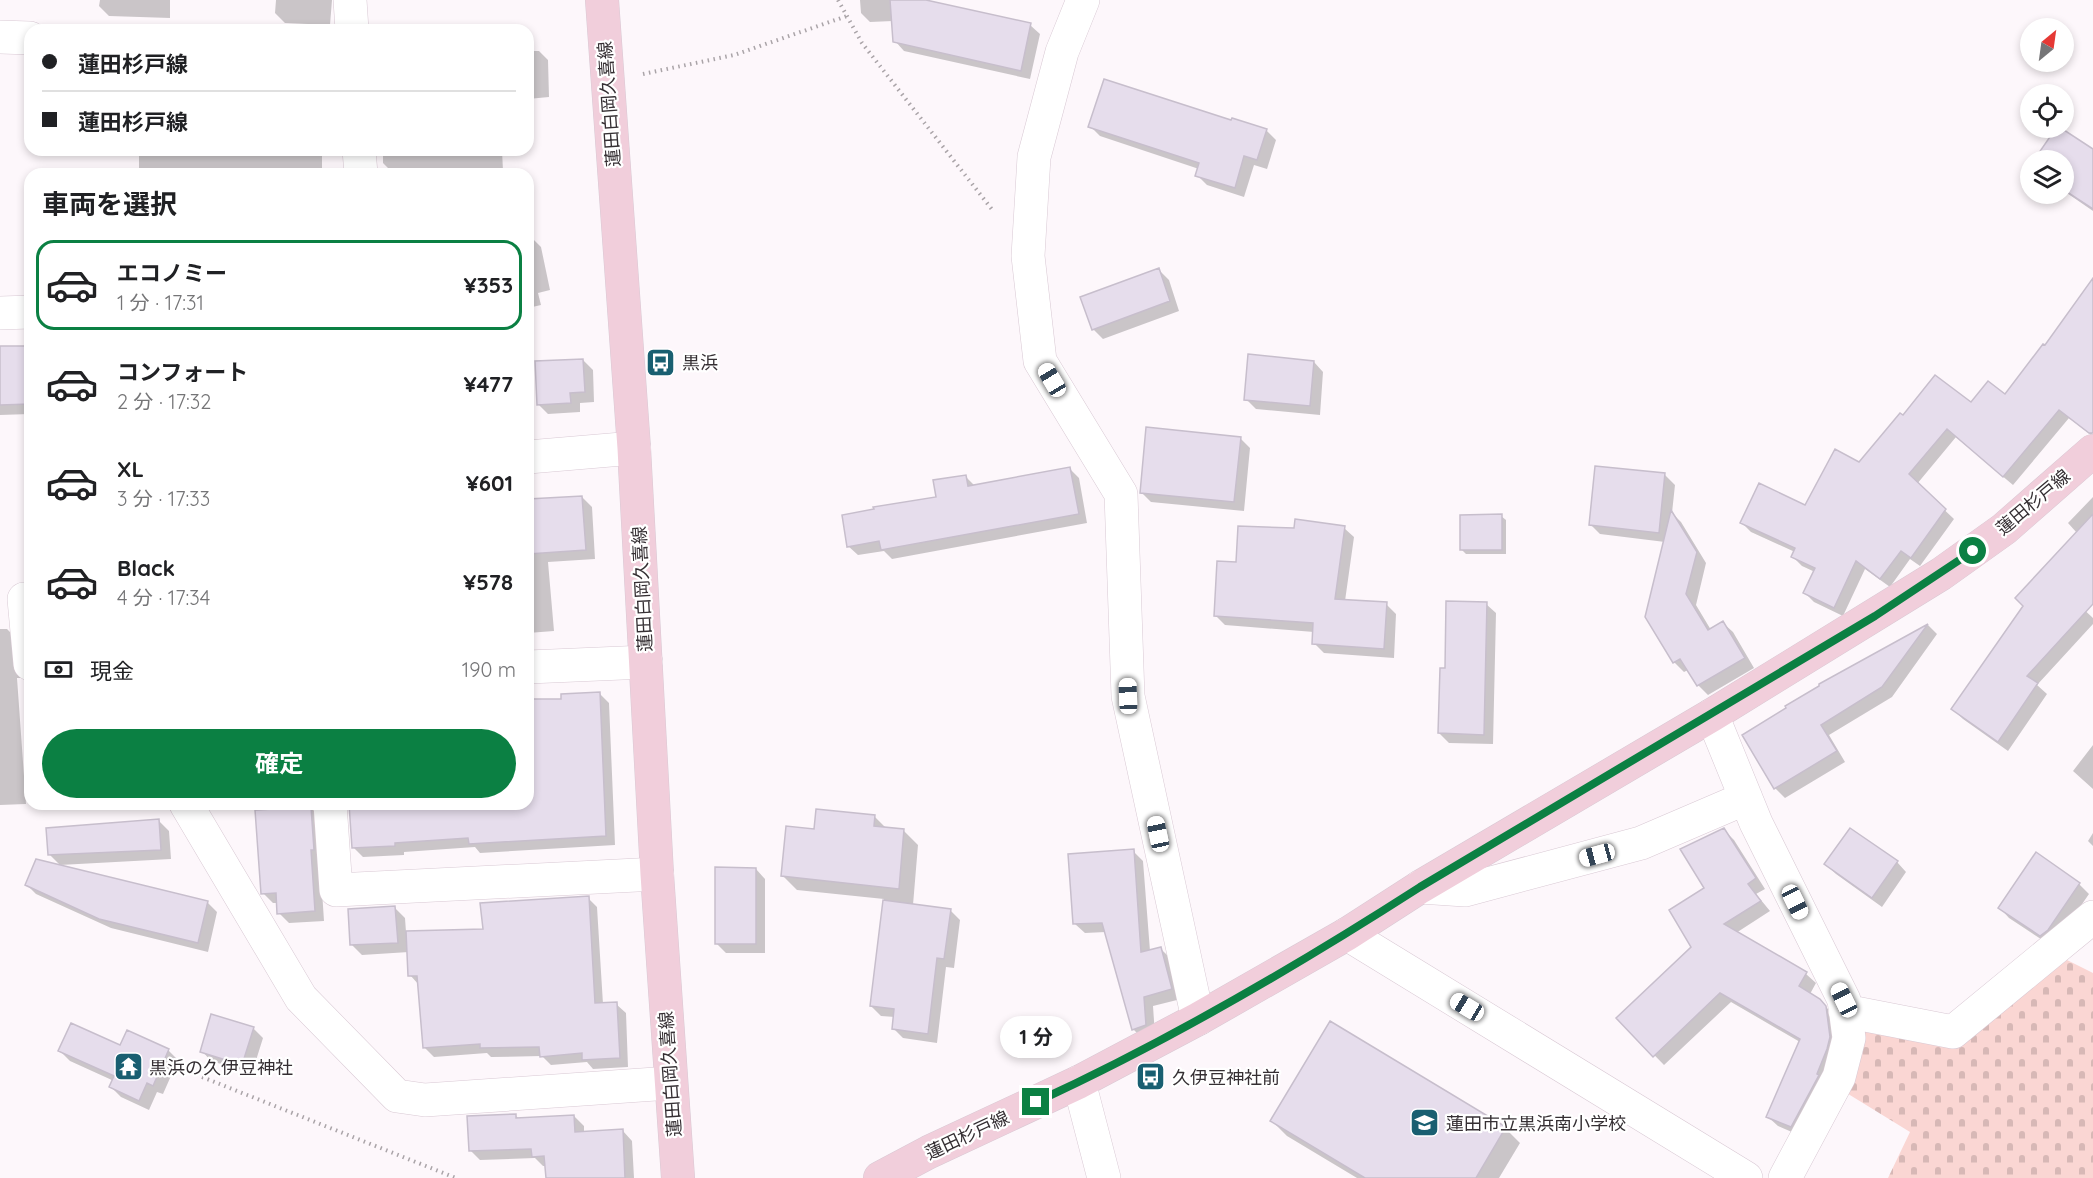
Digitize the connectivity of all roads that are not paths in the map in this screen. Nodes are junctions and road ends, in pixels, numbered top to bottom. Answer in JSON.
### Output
{"nodes":[{"id":1,"x":350,"y":0,"type":"edge"},
{"id":2,"x":602,"y":0,"type":"edge"},
{"id":3,"x":1083,"y":0,"type":"edge"},
{"id":4,"x":352,"y":24,"type":"edge"},
{"id":5,"x":0,"y":37,"type":"edge"},
{"id":6,"x":24,"y":38,"type":"edge"},
{"id":7,"x":24,"y":312,"type":"edge"},
{"id":8,"x":0,"y":313,"type":"edge"},
{"id":9,"x":634,"y":448,"type":"junction"},
{"id":10,"x":2093,"y":451,"type":"edge"},
{"id":11,"x":534,"y":456,"type":"edge"},
{"id":12,"x":18,"y":599,"type":"edge"},
{"id":13,"x":24,"y":632,"type":"edge"},
{"id":14,"x":646,"y":662,"type":"junction"},
{"id":15,"x":534,"y":667,"type":"edge"},
{"id":16,"x":1712,"y":715,"type":"junction"},
{"id":17,"x":1746,"y":798,"type":"junction"},
{"id":18,"x":190,"y":810,"type":"edge"},
{"id":19,"x":330,"y":810,"type":"edge"},
{"id":20,"x":657,"y":874,"type":"junction"},
{"id":21,"x":1420,"y":887,"type":"junction"},
{"id":22,"x":2093,"y":917,"type":"edge"},
{"id":23,"x":1347,"y":934,"type":"junction"},
{"id":24,"x":1845,"y":1011,"type":"junction"},
{"id":25,"x":1198,"y":1019,"type":"junction"},
{"id":26,"x":1079,"y":1082,"type":"junction"},
{"id":27,"x":670,"y":1083,"type":"junction"},
{"id":28,"x":678,"y":1178,"type":"edge"},
{"id":29,"x":880,"y":1178,"type":"edge"},
{"id":30,"x":1104,"y":1178,"type":"edge"},
{"id":31,"x":1746,"y":1178,"type":"edge"},
{"id":32,"x":1785,"y":1178,"type":"edge"}],
"edges":[{"from":1,"to":4,"type":"street"},
{"from":2,"to":9,"type":"main road","name":"蓮田白岡久喜線"},
{"from":3,"to":25,"type":"street"},
{"from":5,"to":6,"type":"street"},
{"from":7,"to":8,"type":"street"},
{"from":9,"to":11,"type":"street"},
{"from":9,"to":14,"type":"main road","name":"蓮田白岡久喜線"},
{"from":10,"to":16,"type":"main road","name":"蓮田杉戸線"},
{"from":12,"to":13,"type":"street"},
{"from":14,"to":15,"type":"street"},
{"from":14,"to":20,"type":"main road","name":"蓮田白岡久喜線"},
{"from":16,"to":17,"type":"street"},
{"from":16,"to":21,"type":"main road","name":"蓮田杉戸線"},
{"from":17,"to":21,"type":"street"},
{"from":17,"to":24,"type":"street"},
{"from":18,"to":27,"type":"street"},
{"from":19,"to":20,"type":"street"},
{"from":20,"to":27,"type":"main road","name":"蓮田白岡久喜線"},
{"from":21,"to":23,"type":"main road","name":"蓮田杉戸線"},
{"from":22,"to":24,"type":"street"},
{"from":23,"to":25,"type":"main road","name":"蓮田杉戸線"},
{"from":23,"to":31,"type":"street"},
{"from":24,"to":32,"type":"street"},
{"from":25,"to":26,"type":"main road","name":"蓮田杉戸線"},
{"from":26,"to":29,"type":"main road","name":"蓮田杉戸線"},
{"from":26,"to":30,"type":"street"},
{"from":27,"to":28,"type":"main road","name":"蓮田白岡久喜線"}]}
